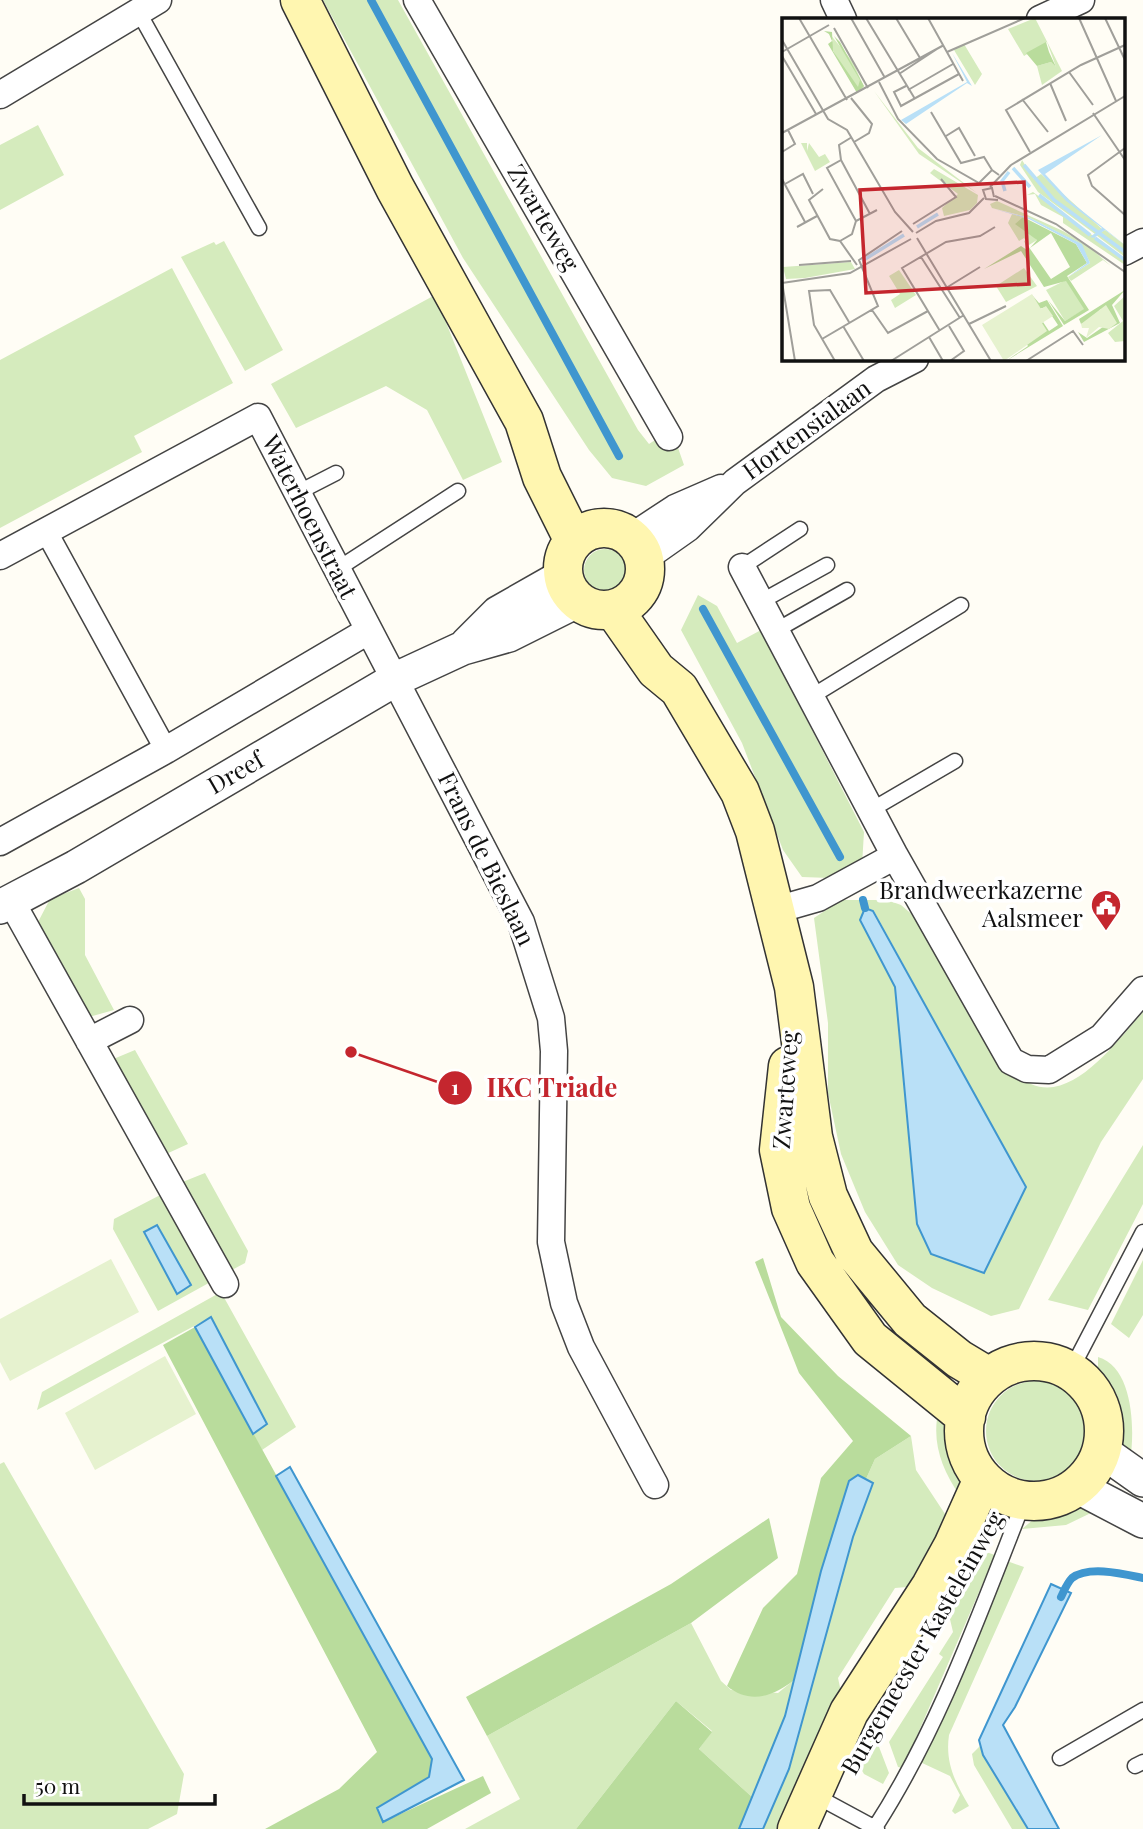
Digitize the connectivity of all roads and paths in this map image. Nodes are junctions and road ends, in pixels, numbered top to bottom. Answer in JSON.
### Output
{"nodes":[{"id":1,"x":300,"y":0,"type":"edge"},
{"id":2,"x":417,"y":0,"type":"edge"},
{"id":3,"x":834,"y":0,"type":"edge"},
{"id":4,"x":1081,"y":0,"type":"edge"},
{"id":5,"x":148,"y":6,"type":"edge"},
{"id":6,"x":843,"y":18,"type":"edge"},
{"id":7,"x":1042,"y":18,"type":"edge"},
{"id":8,"x":0,"y":96,"type":"edge"},
{"id":9,"x":258,"y":228,"type":"dead end"},
{"id":10,"x":1143,"y":242,"type":"edge"},
{"id":11,"x":1126,"y":251,"type":"edge"},
{"id":12,"x":913,"y":360,"type":"edge"},
{"id":13,"x":669,"y":437,"type":"dead end"},
{"id":14,"x":336,"y":473,"type":"dead end"},
{"id":15,"x":458,"y":491,"type":"dead end"},
{"id":16,"x":297,"y":493,"type":"junction"},
{"id":17,"x":800,"y":529,"type":"dead end"},
{"id":18,"x":46,"y":531,"type":"junction"},
{"id":19,"x":0,"y":556,"type":"edge"},
{"id":20,"x":827,"y":565,"type":"dead end"},
{"id":21,"x":742,"y":567,"type":"joint"},
{"id":22,"x":605,"y":568,"type":"junction"},
{"id":23,"x":337,"y":570,"type":"junction"},
{"id":24,"x":847,"y":590,"type":"dead end"},
{"id":25,"x":760,"y":602,"type":"junction"},
{"id":26,"x":961,"y":605,"type":"dead end"},
{"id":27,"x":368,"y":631,"type":"junction"},
{"id":28,"x":775,"y":631,"type":"junction"},
{"id":29,"x":396,"y":680,"type":"junction"},
{"id":30,"x":809,"y":698,"type":"junction"},
{"id":31,"x":166,"y":750,"type":"junction"},
{"id":32,"x":955,"y":761,"type":"dead end"},
{"id":33,"x":871,"y":810,"type":"junction"},
{"id":34,"x":0,"y":842,"type":"edge"},
{"id":35,"x":895,"y":856,"type":"junction"},
{"id":36,"x":6,"y":904,"type":"edge"},
{"id":37,"x":776,"y":910,"type":"junction"},
{"id":38,"x":794,"y":987,"type":"junction"},
{"id":39,"x":1143,"y":990,"type":"edge"},
{"id":40,"x":130,"y":1020,"type":"dead end"},
{"id":41,"x":89,"y":1041,"type":"junction"},
{"id":42,"x":1143,"y":1232,"type":"edge"},
{"id":43,"x":225,"y":1284,"type":"dead end"},
{"id":44,"x":1070,"y":1370,"type":"junction"},
{"id":45,"x":989,"y":1377,"type":"junction"},
{"id":46,"x":966,"y":1418,"type":"junction"},
{"id":47,"x":1102,"y":1451,"type":"junction"},
{"id":48,"x":1143,"y":1480,"type":"edge"},
{"id":49,"x":655,"y":1485,"type":"dead end"},
{"id":50,"x":1078,"y":1487,"type":"junction"},
{"id":51,"x":1004,"y":1492,"type":"junction"},
{"id":52,"x":1143,"y":1521,"type":"edge"},
{"id":53,"x":1143,"y":1710,"type":"edge"},
{"id":54,"x":1060,"y":1758,"type":"dead end"},
{"id":55,"x":822,"y":1809,"type":"edge"},
{"id":56,"x":797,"y":1829,"type":"edge"},
{"id":57,"x":875,"y":1829,"type":"edge"}],
"edges":[{"from":1,"to":22,"type":"main road","name":"Zwarteweg"},
{"from":2,"to":13,"type":"street","name":"Zwarteweg"},
{"from":3,"to":6,"type":"street"},
{"from":4,"to":7,"type":"street"},
{"from":5,"to":8,"type":"street"},
{"from":5,"to":9,"type":"lane"},
{"from":10,"to":11,"type":"street"},
{"from":12,"to":22,"type":"street","name":"Hortensialaan"},
{"from":14,"to":16,"type":"lane"},
{"from":15,"to":23,"type":"lane"},
{"from":16,"to":18,"type":"street","name":"Waterhoenstraat"},
{"from":16,"to":23,"type":"street","name":"Waterhoenstraat"},
{"from":17,"to":21,"type":"lane"},
{"from":18,"to":19,"type":"street","name":"Waterhoenstraat"},
{"from":18,"to":31,"type":"street"},
{"from":20,"to":25,"type":"lane"},
{"from":21,"to":25,"type":"street"},
{"from":22,"to":29,"type":"street","name":"Dreef"},
{"from":22,"to":37,"type":"main road","name":"Zwarteweg"},
{"from":23,"to":27,"type":"street","name":"Waterhoenstraat"},
{"from":24,"to":28,"type":"lane"},
{"from":25,"to":28,"type":"street"},
{"from":26,"to":30,"type":"lane"},
{"from":27,"to":29,"type":"street","name":"Waterhoenstraat"},
{"from":27,"to":31,"type":"street"},
{"from":28,"to":30,"type":"street"},
{"from":29,"to":36,"type":"street","name":"Dreef"},
{"from":29,"to":49,"type":"street","name":"Frans de Bieslaan"},
{"from":30,"to":33,"type":"street"},
{"from":31,"to":34,"type":"street"},
{"from":32,"to":33,"type":"lane"},
{"from":33,"to":35,"type":"street"},
{"from":35,"to":37,"type":"street"},
{"from":35,"to":39,"type":"street"},
{"from":36,"to":41,"type":"street","name":"Dreef"},
{"from":37,"to":38,"type":"main road","name":"Zwarteweg"},
{"from":38,"to":45,"type":"main road","name":"Zwarteweg"},
{"from":38,"to":46,"type":"main road","name":"Zwarteweg"},
{"from":40,"to":41,"type":"street"},
{"from":41,"to":43,"type":"street","name":"Dreef"},
{"from":42,"to":44,"type":"lane"},
{"from":44,"to":45,"type":"main road"},
{"from":44,"to":47,"type":"main road"},
{"from":45,"to":46,"type":"main road"},
{"from":46,"to":51,"type":"main road"},
{"from":47,"to":48,"type":"street"},
{"from":47,"to":50,"type":"main road"},
{"from":50,"to":51,"type":"main road"},
{"from":50,"to":52,"type":"street"},
{"from":51,"to":55,"type":"main road","name":"Burgemeester Kasteleinweg"},
{"from":51,"to":57,"type":"lane","name":"Burgemeester Kasteleinweg"},
{"from":53,"to":54,"type":"lane"},
{"from":55,"to":56,"type":"main road","name":"Burgemeester Kasteleinweg"},
{"from":55,"to":57,"type":"lane"}]}
